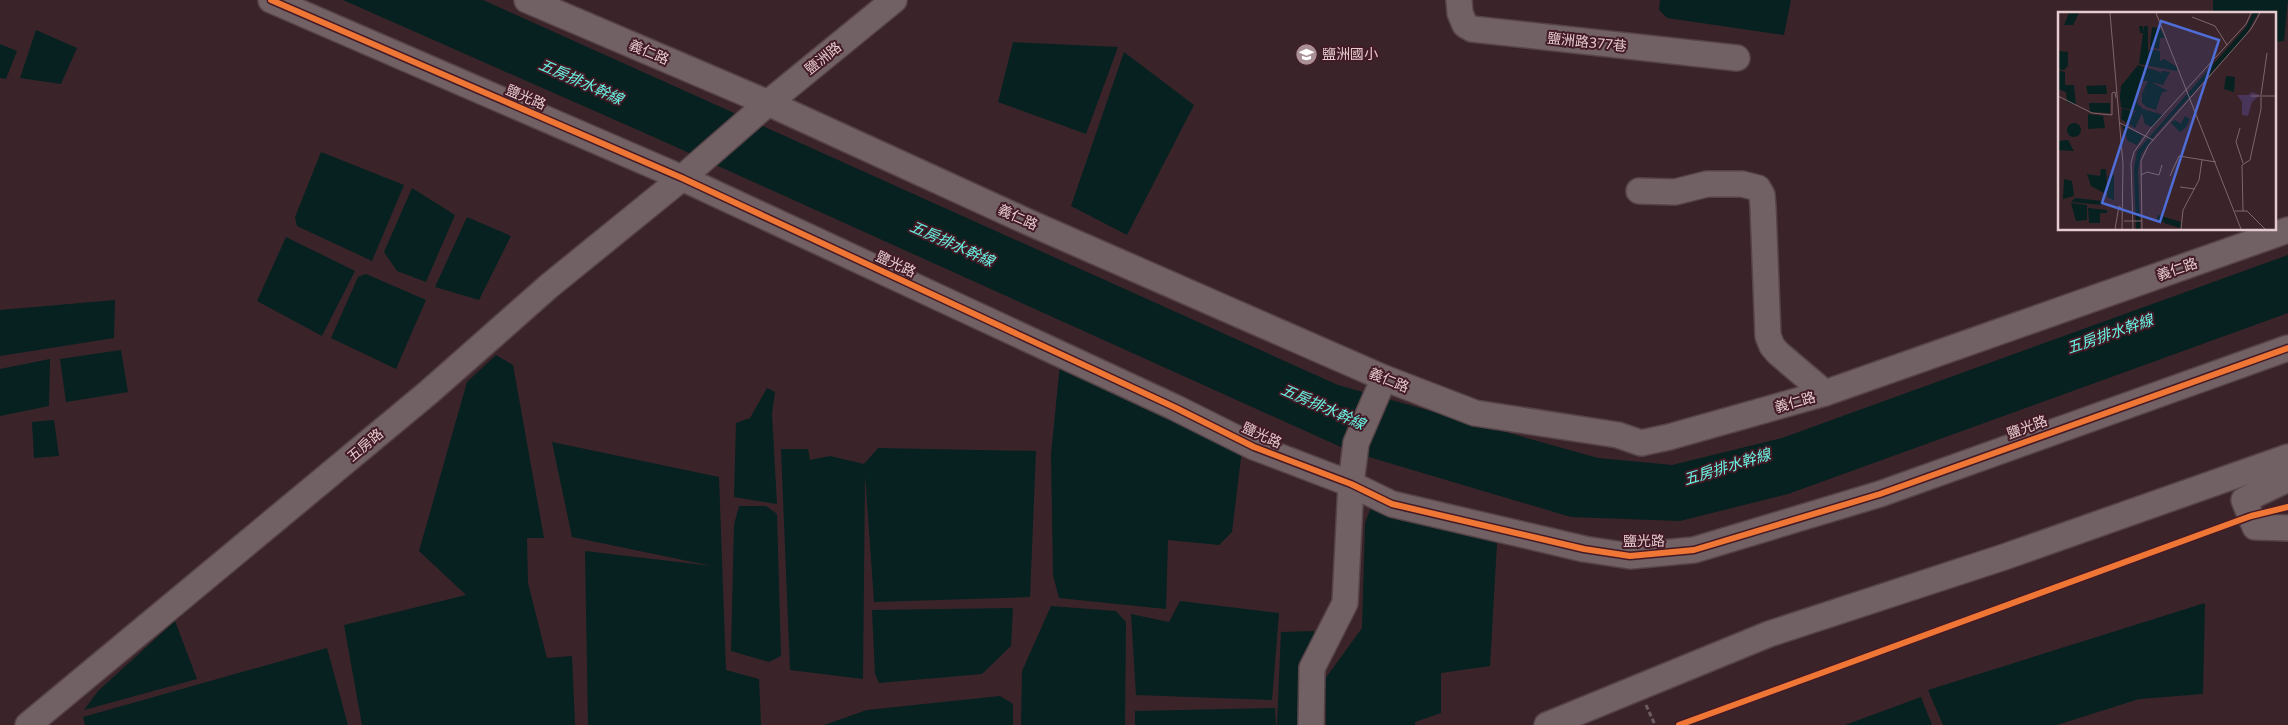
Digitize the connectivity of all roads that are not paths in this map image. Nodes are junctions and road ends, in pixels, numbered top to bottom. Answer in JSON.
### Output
{"nodes":[{"id":1,"x":271,"y":0,"type":"edge"},
{"id":2,"x":527,"y":0,"type":"edge"},
{"id":3,"x":894,"y":0,"type":"edge"},
{"id":4,"x":1458,"y":0,"type":"edge"},
{"id":5,"x":1737,"y":58,"type":"dead end"},
{"id":6,"x":760,"y":110,"type":"junction"},
{"id":7,"x":691,"y":170,"type":"junction"},
{"id":8,"x":1639,"y":191,"type":"dead end"},
{"id":9,"x":2288,"y":230,"type":"edge"},
{"id":10,"x":2288,"y":348,"type":"edge"},
{"id":11,"x":1381,"y":385,"type":"junction"},
{"id":12,"x":1825,"y":394,"type":"junction"},
{"id":13,"x":2288,"y":457,"type":"edge"},
{"id":14,"x":2288,"y":480,"type":"edge"},
{"id":15,"x":1351,"y":484,"type":"junction"},
{"id":16,"x":2288,"y":528,"type":"edge"},
{"id":17,"x":28,"y":725,"type":"edge"},
{"id":18,"x":1311,"y":725,"type":"edge"},
{"id":19,"x":1547,"y":725,"type":"edge"}],
"edges":[{"from":1,"to":7,"type":"street","name":"鹽光路"},
{"from":2,"to":6,"type":"street","name":"義仁路"},
{"from":3,"to":6,"type":"street","name":"鹽洲路"},
{"from":4,"to":5,"type":"street","name":"鹽洲路377巷"},
{"from":6,"to":7,"type":"street","name":"鹽洲路"},
{"from":6,"to":11,"type":"street","name":"義仁路"},
{"from":7,"to":15,"type":"street","name":"鹽光路"},
{"from":7,"to":17,"type":"street","name":"五房路"},
{"from":8,"to":12,"type":"street"},
{"from":9,"to":12,"type":"street","name":"義仁路"},
{"from":10,"to":15,"type":"street","name":"鹽光路"},
{"from":11,"to":12,"type":"street","name":"義仁路"},
{"from":11,"to":15,"type":"street"},
{"from":13,"to":19,"type":"street"},
{"from":14,"to":16,"type":"street"},
{"from":15,"to":18,"type":"street"}]}
